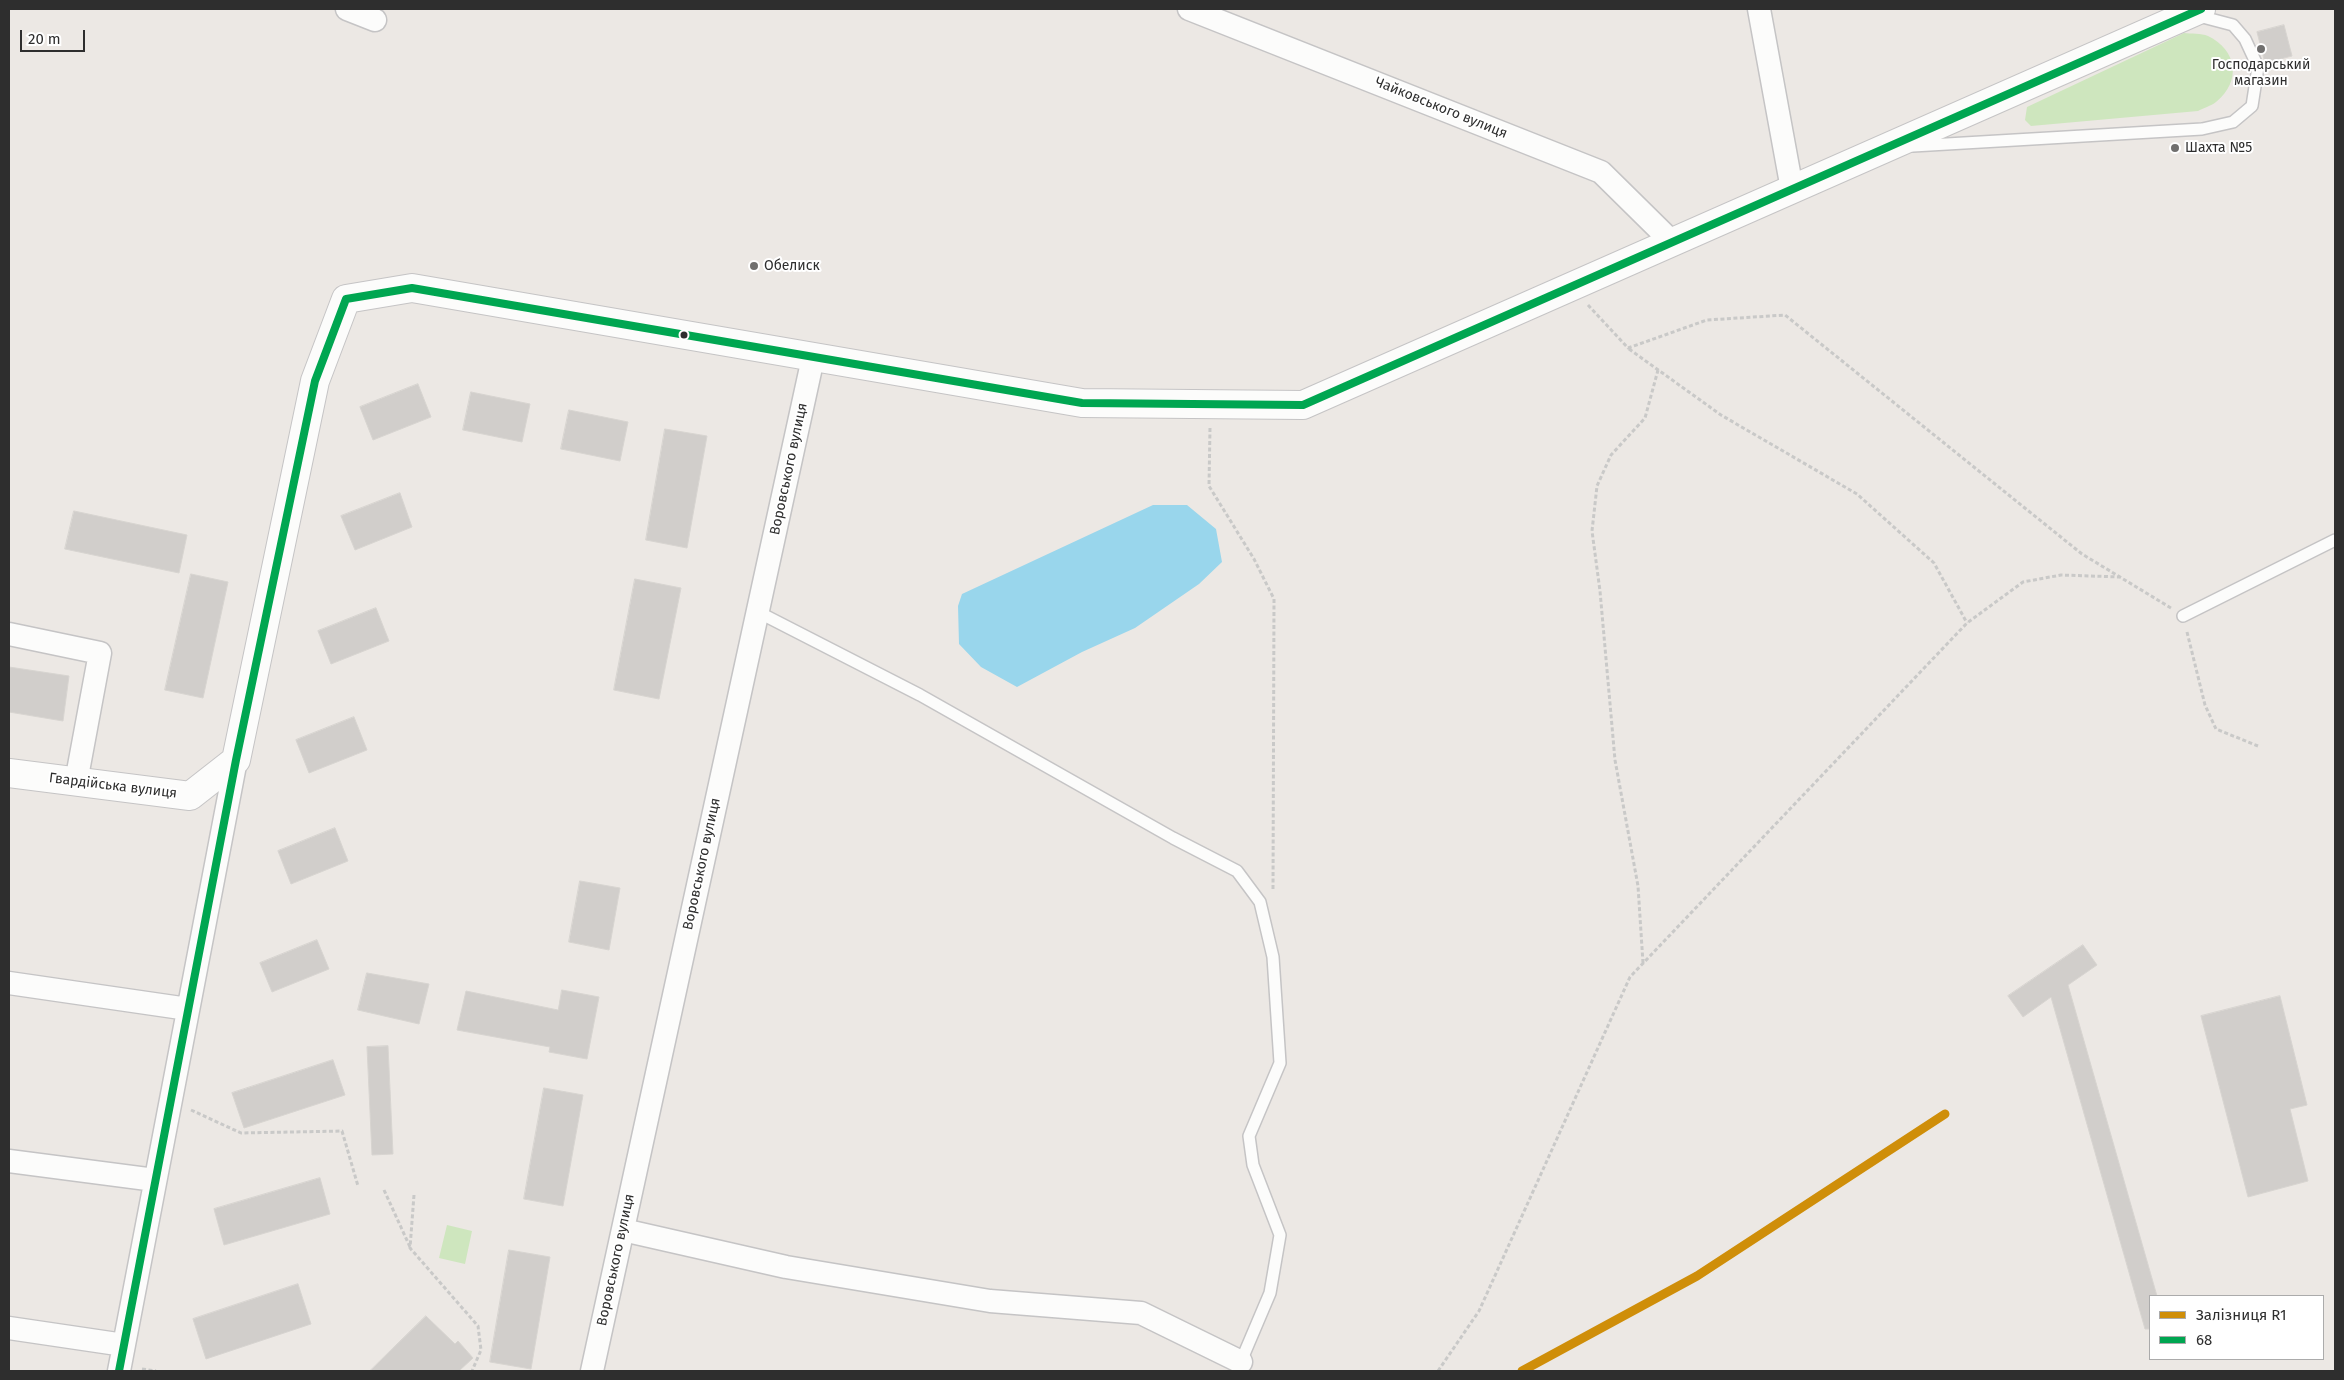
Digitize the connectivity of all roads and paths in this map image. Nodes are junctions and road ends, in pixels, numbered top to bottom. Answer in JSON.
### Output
{"nodes":[{"id":1,"x":347,"y":9,"type":"edge"},
{"id":2,"x":1189,"y":9,"type":"edge"},
{"id":3,"x":1759,"y":9,"type":"edge"},
{"id":4,"x":2196,"y":11,"type":"edge"},
{"id":5,"x":375,"y":20,"type":"dead end"},
{"id":6,"x":1886,"y":147,"type":"junction"},
{"id":7,"x":1792,"y":189,"type":"junction"},
{"id":8,"x":1672,"y":241,"type":"junction"},
{"id":9,"x":1570,"y":286,"type":"junction"},
{"id":10,"x":1628,"y":348,"type":"junction"},
{"id":11,"x":813,"y":358,"type":"junction"},
{"id":12,"x":1658,"y":370,"type":"junction"},
{"id":13,"x":1211,"y":404,"type":"junction"},
{"id":14,"x":2335,"y":540,"type":"edge"},
{"id":15,"x":2120,"y":577,"type":"junction"},
{"id":16,"x":758,"y":612,"type":"junction"},
{"id":17,"x":2183,"y":616,"type":"junction"},
{"id":18,"x":1967,"y":623,"type":"junction"},
{"id":19,"x":9,"y":634,"type":"edge"},
{"id":20,"x":2258,"y":746,"type":"dead end"},
{"id":21,"x":236,"y":760,"type":"junction"},
{"id":22,"x":9,"y":773,"type":"edge"},
{"id":23,"x":76,"y":782,"type":"junction"},
{"id":24,"x":1273,"y":897,"type":"dead end"},
{"id":25,"x":1643,"y":963,"type":"junction"},
{"id":26,"x":9,"y":983,"type":"edge"},
{"id":27,"x":188,"y":1009,"type":"junction"},
{"id":28,"x":170,"y":1100,"type":"junction"},
{"id":29,"x":9,"y":1161,"type":"edge"},
{"id":30,"x":155,"y":1180,"type":"junction"},
{"id":31,"x":358,"y":1186,"type":"dead end"},
{"id":32,"x":384,"y":1190,"type":"dead end"},
{"id":33,"x":414,"y":1195,"type":"dead end"},
{"id":34,"x":623,"y":1230,"type":"junction"},
{"id":35,"x":410,"y":1248,"type":"junction"},
{"id":36,"x":9,"y":1328,"type":"edge"},
{"id":37,"x":124,"y":1345,"type":"junction"},
{"id":38,"x":1238,"y":1367,"type":"edge"},
{"id":39,"x":118,"y":1371,"type":"edge"},
{"id":40,"x":472,"y":1371,"type":"edge"},
{"id":41,"x":592,"y":1371,"type":"edge"},
{"id":42,"x":1438,"y":1371,"type":"edge"}],
"edges":[{"from":1,"to":5,"type":"street"},
{"from":2,"to":8,"type":"street","name":"Чайковського вулиця"},
{"from":3,"to":7,"type":"street"},
{"from":4,"to":6,"type":"street"},
{"from":4,"to":6,"type":"lane"},
{"from":6,"to":7,"type":"street"},
{"from":7,"to":8,"type":"street"},
{"from":8,"to":9,"type":"street"},
{"from":9,"to":10,"type":"path"},
{"from":9,"to":13,"type":"street"},
{"from":10,"to":12,"type":"path"},
{"from":10,"to":15,"type":"path"},
{"from":11,"to":13,"type":"street"},
{"from":11,"to":16,"type":"street","name":"Воровського вулиця"},
{"from":11,"to":21,"type":"street"},
{"from":12,"to":18,"type":"path"},
{"from":12,"to":25,"type":"path"},
{"from":13,"to":24,"type":"path"},
{"from":14,"to":17,"type":"lane"},
{"from":15,"to":17,"type":"path"},
{"from":15,"to":18,"type":"path"},
{"from":16,"to":34,"type":"street","name":"Воровського вулиця"},
{"from":16,"to":38,"type":"lane"},
{"from":17,"to":20,"type":"path"},
{"from":18,"to":25,"type":"path"},
{"from":19,"to":23,"type":"street"},
{"from":21,"to":23,"type":"street","name":"Гвардійська вулиця"},
{"from":21,"to":27,"type":"street"},
{"from":22,"to":23,"type":"street","name":"Гвардійська вулиця"},
{"from":25,"to":42,"type":"path"},
{"from":26,"to":27,"type":"street"},
{"from":27,"to":28,"type":"street"},
{"from":28,"to":30,"type":"street"},
{"from":28,"to":31,"type":"path"},
{"from":29,"to":30,"type":"street"},
{"from":30,"to":37,"type":"street"},
{"from":32,"to":35,"type":"path"},
{"from":33,"to":35,"type":"path"},
{"from":34,"to":38,"type":"street"},
{"from":34,"to":41,"type":"street","name":"Воровського вулиця"},
{"from":35,"to":40,"type":"path"},
{"from":36,"to":37,"type":"street"},
{"from":37,"to":39,"type":"street"}]}
